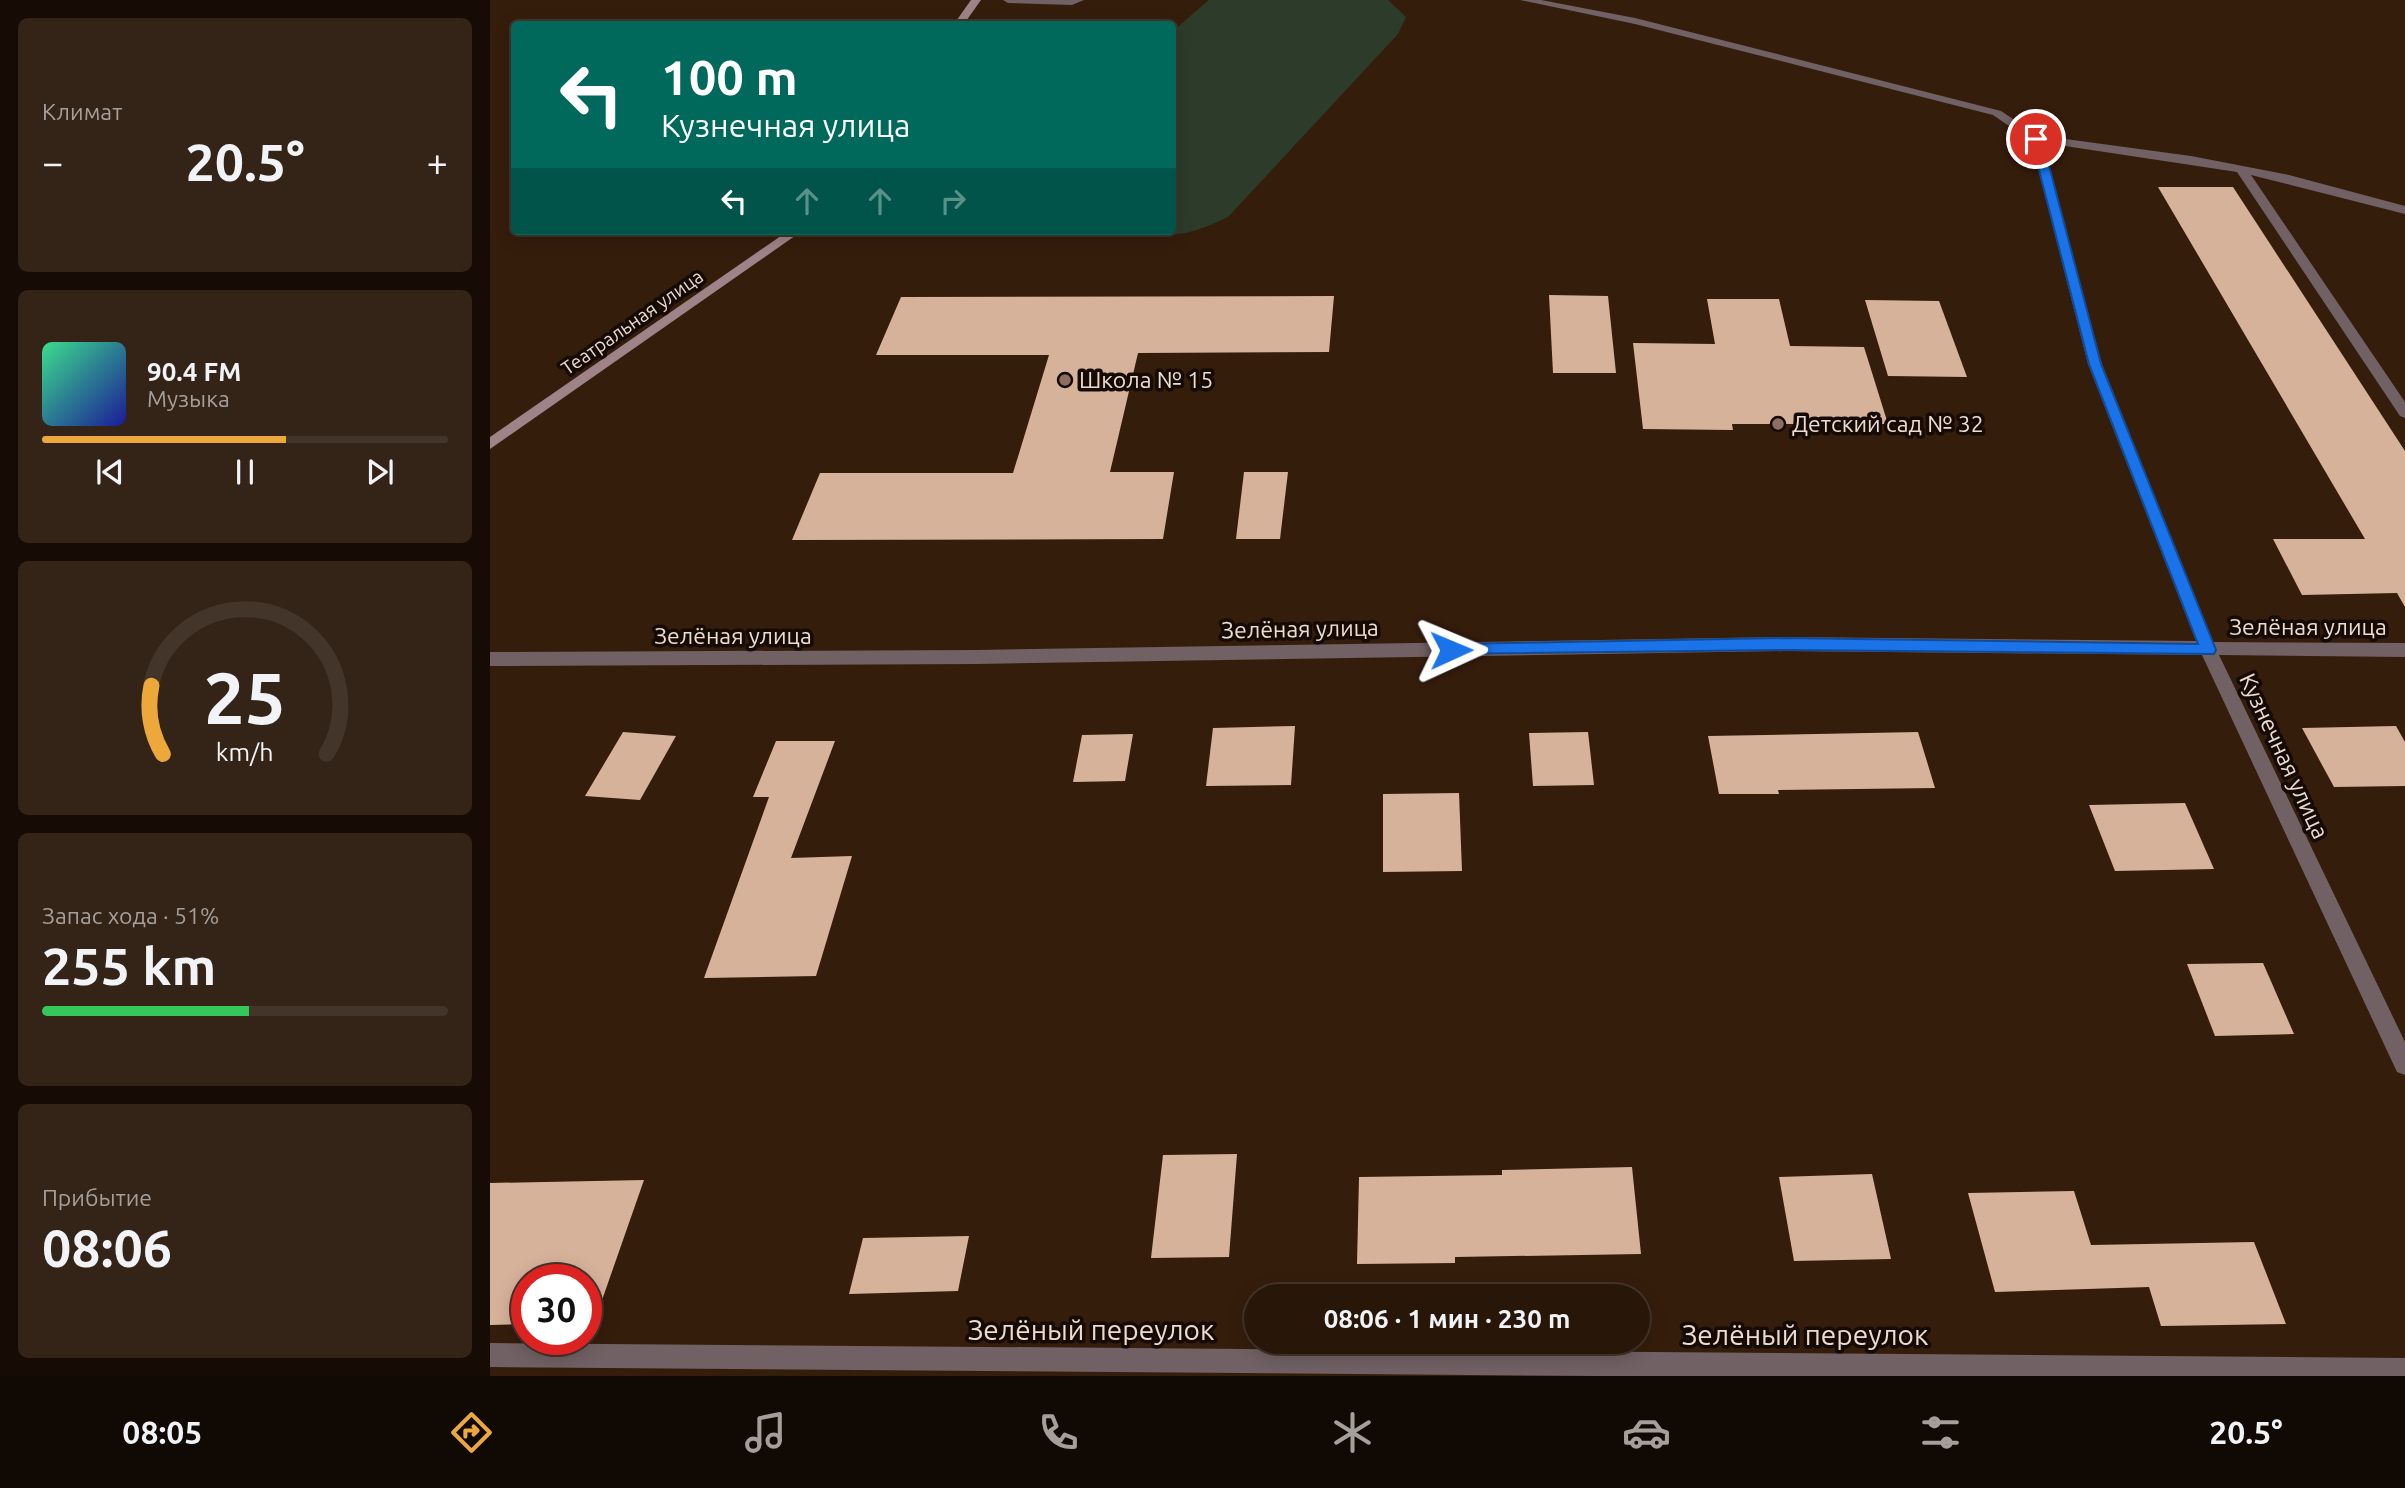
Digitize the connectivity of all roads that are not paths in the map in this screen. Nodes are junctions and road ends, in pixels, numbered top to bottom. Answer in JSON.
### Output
{"nodes":[{"id":1,"x":976,"y":0,"type":"edge"},
{"id":2,"x":1008,"y":0,"type":"edge"},
{"id":3,"x":1079,"y":0,"type":"edge"},
{"id":4,"x":1525,"y":0,"type":"edge"},
{"id":5,"x":962,"y":21,"type":"edge"},
{"id":6,"x":2036,"y":139,"type":"junction"},
{"id":7,"x":2241,"y":170,"type":"junction"},
{"id":8,"x":2405,"y":210,"type":"edge"},
{"id":9,"x":790,"y":235,"type":"edge"},
{"id":10,"x":2405,"y":413,"type":"edge"},
{"id":11,"x":490,"y":444,"type":"edge"},
{"id":12,"x":2208,"y":650,"type":"junction"},
{"id":13,"x":2405,"y":650,"type":"edge"},
{"id":14,"x":490,"y":659,"type":"edge"},
{"id":15,"x":2405,"y":1065,"type":"edge"},
{"id":16,"x":490,"y":1354,"type":"edge"},
{"id":17,"x":2405,"y":1370,"type":"edge"}],
"edges":[{"from":1,"to":5,"type":"main road"},
{"from":2,"to":3,"type":"street"},
{"from":4,"to":6,"type":"street"},
{"from":6,"to":7,"type":"street"},
{"from":6,"to":12,"type":"street","name":"Кузнечная улица"},
{"from":7,"to":8,"type":"street"},
{"from":7,"to":10,"type":"street"},
{"from":9,"to":11,"type":"main road","name":"Театральная улица"},
{"from":12,"to":13,"type":"street","name":"Зелёная улица"},
{"from":12,"to":14,"type":"street","name":"Зелёная улица"},
{"from":12,"to":15,"type":"street","name":"Кузнечная улица"},
{"from":16,"to":17,"type":"street","name":"Зелёный переулок"}]}
